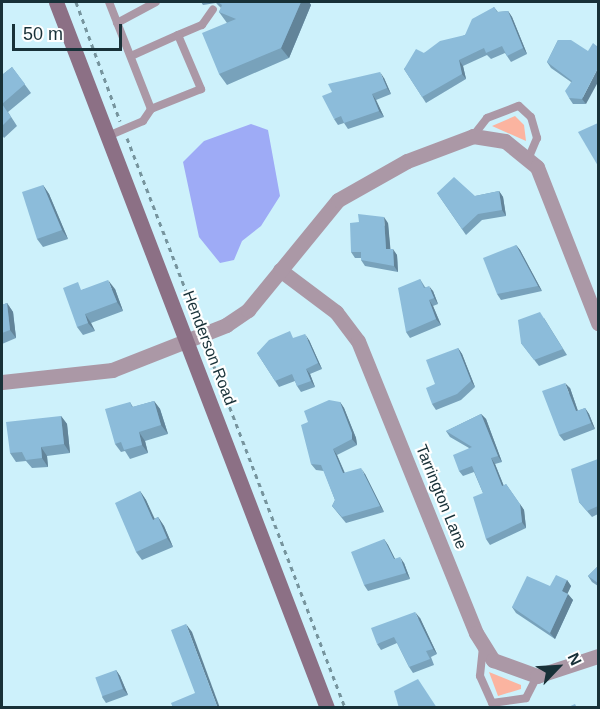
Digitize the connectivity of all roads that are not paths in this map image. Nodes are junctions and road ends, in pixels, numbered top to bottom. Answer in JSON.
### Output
{"nodes":[{"id":1,"x":56,"y":2,"type":"edge"},
{"id":2,"x":109,"y":2,"type":"edge"},
{"id":3,"x":156,"y":2,"type":"edge"},
{"id":4,"x":213,"y":9,"type":"dead end"},
{"id":5,"x":117,"y":23,"type":"junction"},
{"id":6,"x":178,"y":35,"type":"junction"},
{"id":7,"x":131,"y":56,"type":"junction"},
{"id":8,"x":151,"y":110,"type":"junction"},
{"id":9,"x":108,"y":136,"type":"junction"},
{"id":10,"x":473,"y":136,"type":"junction"},
{"id":11,"x":529,"y":157,"type":"junction"},
{"id":12,"x":280,"y":270,"type":"junction"},
{"id":13,"x":598,"y":323,"type":"edge"},
{"id":14,"x":188,"y":342,"type":"junction"},
{"id":15,"x":2,"y":382,"type":"edge"},
{"id":16,"x":483,"y":647,"type":"junction"},
{"id":17,"x":598,"y":656,"type":"edge"},
{"id":18,"x":537,"y":676,"type":"junction"},
{"id":19,"x":327,"y":708,"type":"edge"}],
"edges":[{"from":1,"to":9,"type":"main road","name":"Henderson Road"},
{"from":2,"to":5,"type":"lane"},
{"from":3,"to":5,"type":"lane"},
{"from":4,"to":6,"type":"lane"},
{"from":5,"to":7,"type":"lane"},
{"from":6,"to":7,"type":"lane"},
{"from":6,"to":8,"type":"lane"},
{"from":7,"to":8,"type":"lane"},
{"from":8,"to":9,"type":"lane"},
{"from":9,"to":14,"type":"main road","name":"Henderson Road"},
{"from":10,"to":11,"type":"street"},
{"from":10,"to":11,"type":"lane"},
{"from":10,"to":12,"type":"street"},
{"from":11,"to":13,"type":"street"},
{"from":12,"to":14,"type":"street"},
{"from":12,"to":16,"type":"street","name":"Tarrington Lane"},
{"from":14,"to":15,"type":"street"},
{"from":14,"to":19,"type":"main road","name":"Henderson Road"},
{"from":16,"to":18,"type":"street","name":"Tarrington Lane"},
{"from":16,"to":18,"type":"lane"},
{"from":17,"to":18,"type":"street"}]}
